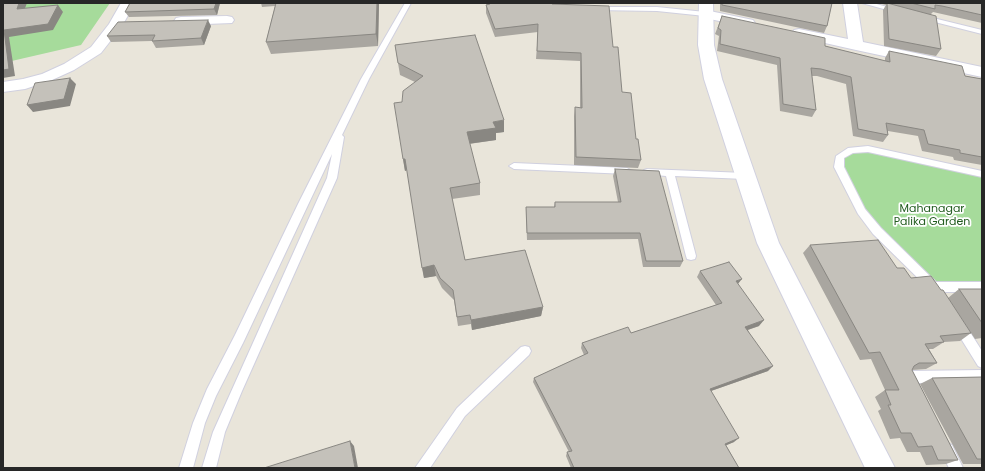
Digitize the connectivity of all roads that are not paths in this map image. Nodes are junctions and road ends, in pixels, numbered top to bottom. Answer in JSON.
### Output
{"nodes":[{"id":1,"x":128,"y":3,"type":"edge"},
{"id":2,"x":408,"y":3,"type":"edge"},
{"id":3,"x":850,"y":3,"type":"edge"},
{"id":4,"x":864,"y":3,"type":"edge"},
{"id":5,"x":705,"y":8,"type":"edge"},
{"id":6,"x":586,"y":9,"type":"edge"},
{"id":7,"x":902,"y":12,"type":"edge"},
{"id":8,"x":916,"y":16,"type":"edge"},
{"id":9,"x":227,"y":20,"type":"dead end"},
{"id":10,"x":164,"y":22,"type":"edge"},
{"id":11,"x":117,"y":23,"type":"junction"},
{"id":12,"x":133,"y":23,"type":"edge"},
{"id":13,"x":758,"y":25,"type":"edge"},
{"id":14,"x":788,"y":31,"type":"edge"},
{"id":15,"x":982,"y":32,"type":"edge"},
{"id":16,"x":856,"y":46,"type":"junction"},
{"id":17,"x":982,"y":72,"type":"edge"},
{"id":18,"x":3,"y":87,"type":"edge"},
{"id":19,"x":342,"y":125,"type":"junction"},
{"id":20,"x":514,"y":166,"type":"dead end"},
{"id":21,"x":670,"y":173,"type":"junction"},
{"id":22,"x":982,"y":174,"type":"edge"},
{"id":23,"x":745,"y":176,"type":"junction"},
{"id":24,"x":691,"y":256,"type":"dead end"},
{"id":25,"x":934,"y":287,"type":"junction"},
{"id":26,"x":982,"y":287,"type":"edge"},
{"id":27,"x":943,"y":300,"type":"edge"},
{"id":28,"x":955,"y":319,"type":"edge"},
{"id":29,"x":525,"y":352,"type":"dead end"},
{"id":30,"x":982,"y":362,"type":"edge"},
{"id":31,"x":982,"y":376,"type":"edge"},
{"id":32,"x":916,"y":391,"type":"edge"},
{"id":33,"x":942,"y":440,"type":"edge"},
{"id":34,"x":186,"y":468,"type":"edge"},
{"id":35,"x":209,"y":468,"type":"edge"},
{"id":36,"x":422,"y":468,"type":"edge"},
{"id":37,"x":880,"y":468,"type":"edge"},
{"id":38,"x":956,"y":468,"type":"edge"}],
"edges":[{"from":1,"to":11,"type":"street"},
{"from":2,"to":19,"type":"lane"},
{"from":3,"to":16,"type":"street"},
{"from":4,"to":7,"type":"lane"},
{"from":5,"to":6,"type":"lane"},
{"from":5,"to":13,"type":"street"},
{"from":5,"to":23,"type":"street"},
{"from":8,"to":15,"type":"lane"},
{"from":9,"to":10,"type":"street"},
{"from":11,"to":12,"type":"street"},
{"from":11,"to":18,"type":"street"},
{"from":14,"to":16,"type":"street"},
{"from":16,"to":17,"type":"street"},
{"from":19,"to":34,"type":"lane"},
{"from":19,"to":35,"type":"lane"},
{"from":20,"to":21,"type":"lane"},
{"from":21,"to":23,"type":"lane"},
{"from":21,"to":24,"type":"lane"},
{"from":22,"to":25,"type":"lane"},
{"from":23,"to":37,"type":"street"},
{"from":25,"to":26,"type":"lane"},
{"from":25,"to":27,"type":"lane"},
{"from":28,"to":30,"type":"lane"},
{"from":29,"to":36,"type":"lane"},
{"from":31,"to":32,"type":"lane"},
{"from":33,"to":38,"type":"lane"}]}
